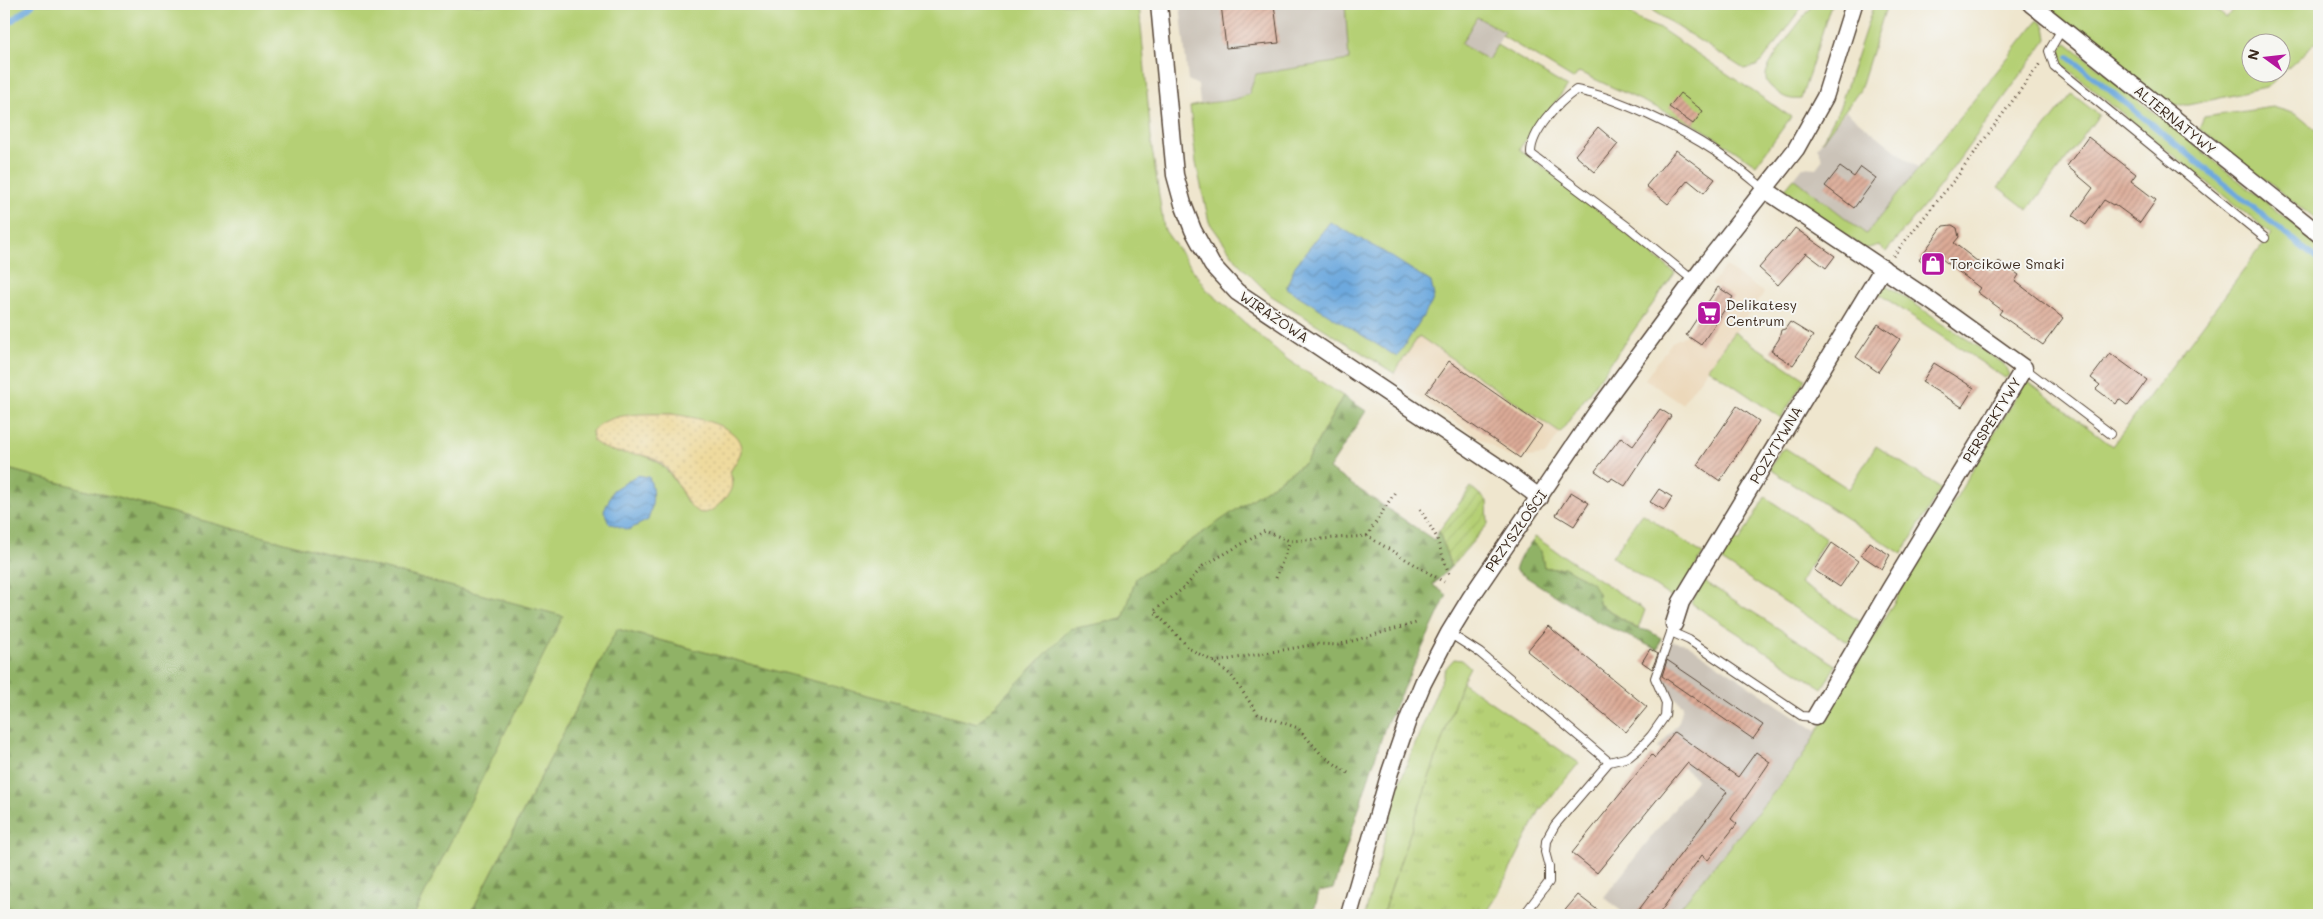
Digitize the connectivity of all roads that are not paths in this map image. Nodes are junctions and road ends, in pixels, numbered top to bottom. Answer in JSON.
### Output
{"nodes":[{"id":1,"x":1159,"y":4,"type":"edge"},
{"id":2,"x":1854,"y":4,"type":"edge"},
{"id":3,"x":2031,"y":4,"type":"edge"},
{"id":4,"x":2062,"y":29,"type":"junction"},
{"id":5,"x":1764,"y":189,"type":"junction"},
{"id":6,"x":2319,"y":234,"type":"edge"},
{"id":7,"x":2265,"y":238,"type":"dead end"},
{"id":8,"x":1883,"y":268,"type":"junction"},
{"id":9,"x":1694,"y":280,"type":"junction"},
{"id":10,"x":2024,"y":368,"type":"junction"},
{"id":11,"x":2111,"y":434,"type":"dead end"},
{"id":12,"x":1540,"y":498,"type":"junction"},
{"id":13,"x":1672,"y":628,"type":"junction"},
{"id":14,"x":1449,"y":633,"type":"junction"},
{"id":15,"x":1815,"y":717,"type":"joint"},
{"id":16,"x":1609,"y":762,"type":"junction"},
{"id":17,"x":1349,"y":915,"type":"edge"},
{"id":18,"x":1524,"y":915,"type":"edge"}],
"edges":[{"from":1,"to":12,"type":"street","name":"WIRAŻOWA"},
{"from":2,"to":5,"type":"street","name":"PRZYSZŁOŚCI"},
{"from":3,"to":4,"type":"street","name":"ALTERNATYWY"},
{"from":4,"to":6,"type":"street","name":"ALTERNATYWY"},
{"from":4,"to":7,"type":"lane"},
{"from":5,"to":8,"type":"street","name":"PERSPEKTYWY"},
{"from":5,"to":9,"type":"street","name":"PRZYSZŁOŚCI"},
{"from":5,"to":9,"type":"lane"},
{"from":8,"to":10,"type":"street","name":"PERSPEKTYWY"},
{"from":8,"to":13,"type":"street","name":"POZYTYWNA"},
{"from":9,"to":12,"type":"street","name":"PRZYSZŁOŚCI"},
{"from":10,"to":11,"type":"lane"},
{"from":10,"to":15,"type":"street","name":"PERSPEKTYWY"},
{"from":12,"to":14,"type":"street","name":"PRZYSZŁOŚCI"},
{"from":13,"to":15,"type":"lane"},
{"from":13,"to":16,"type":"lane"},
{"from":14,"to":16,"type":"lane"},
{"from":14,"to":17,"type":"street","name":"PRZYSZŁOŚCI"},
{"from":16,"to":18,"type":"lane"}]}
